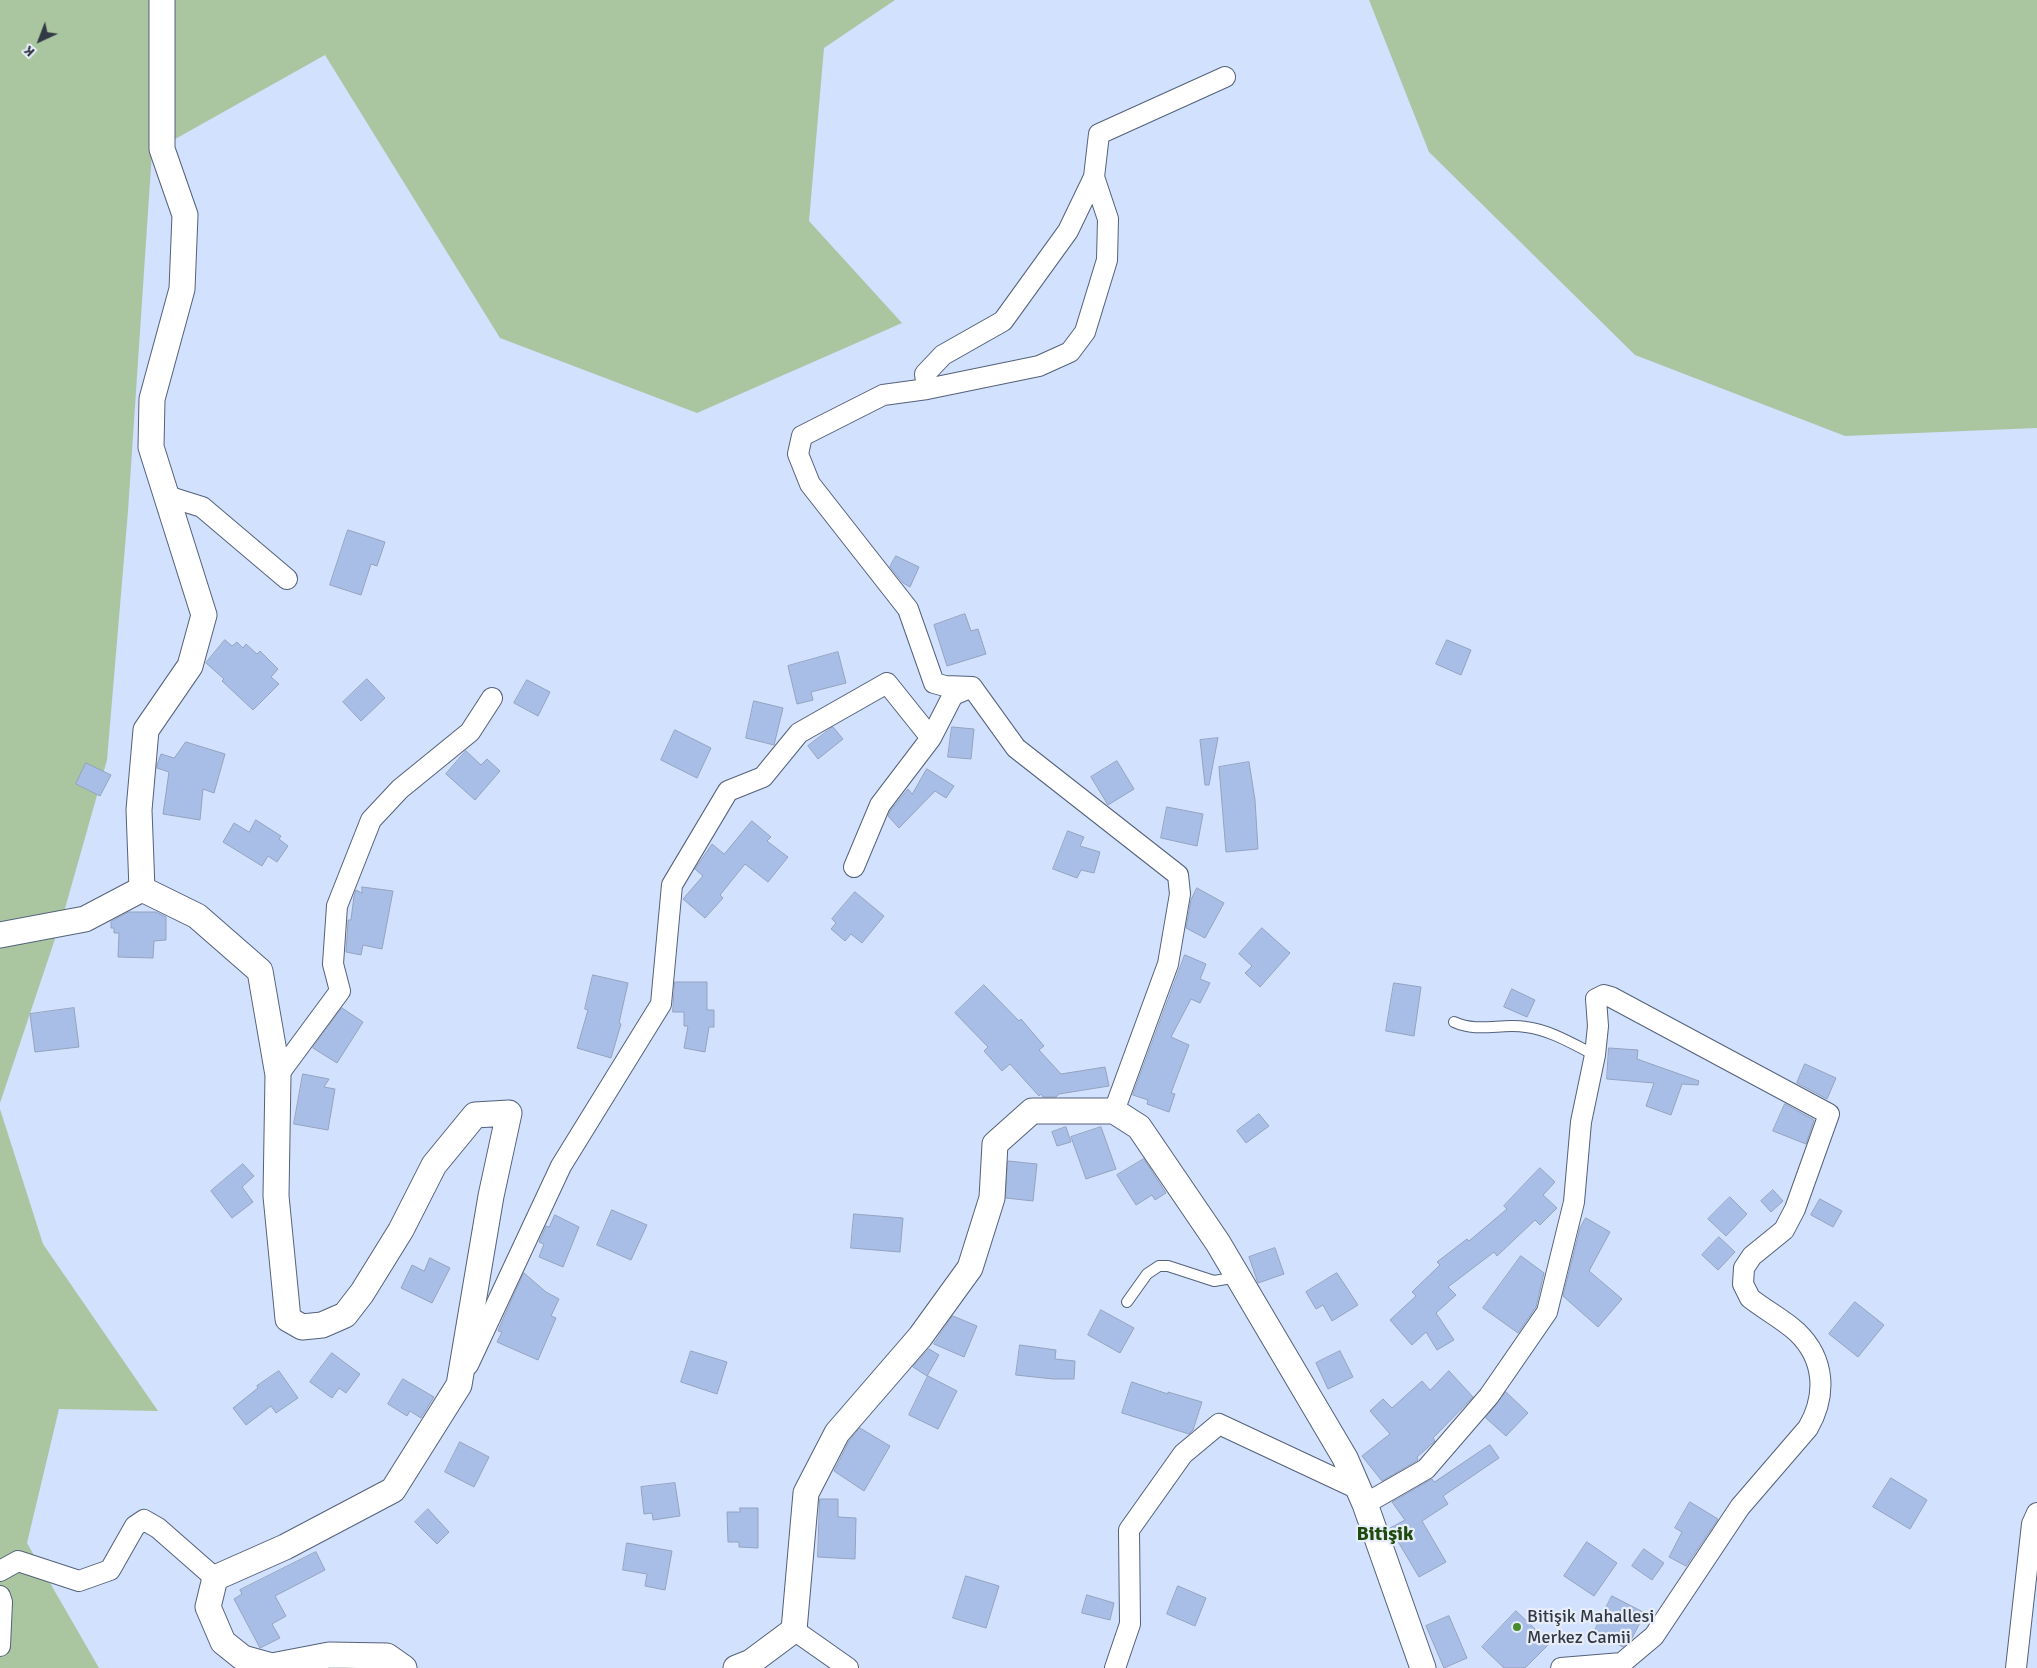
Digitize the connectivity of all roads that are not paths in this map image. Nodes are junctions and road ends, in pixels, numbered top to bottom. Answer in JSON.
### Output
{"nodes":[{"id":1,"x":162,"y":0,"type":"edge"},
{"id":2,"x":1225,"y":77,"type":"dead end"},
{"id":3,"x":1094,"y":177,"type":"junction"},
{"id":4,"x":927,"y":389,"type":"junction"},
{"id":5,"x":167,"y":496,"type":"junction"},
{"id":6,"x":287,"y":579,"type":"dead end"},
{"id":7,"x":972,"y":687,"type":"junction"},
{"id":8,"x":492,"y":698,"type":"dead end"},
{"id":9,"x":931,"y":738,"type":"junction"},
{"id":10,"x":854,"y":867,"type":"dead end"},
{"id":11,"x":142,"y":889,"type":"junction"},
{"id":12,"x":0,"y":935,"type":"edge"},
{"id":13,"x":1454,"y":1022,"type":"dead end"},
{"id":14,"x":1595,"y":1055,"type":"junction"},
{"id":15,"x":278,"y":1074,"type":"junction"},
{"id":16,"x":1114,"y":1111,"type":"junction"},
{"id":17,"x":1238,"y":1277,"type":"junction"},
{"id":18,"x":1127,"y":1302,"type":"dead end"},
{"id":19,"x":459,"y":1385,"type":"junction"},
{"id":20,"x":1361,"y":1496,"type":"junction"},
{"id":21,"x":2037,"y":1513,"type":"edge"},
{"id":22,"x":0,"y":1572,"type":"edge"},
{"id":23,"x":215,"y":1578,"type":"junction"},
{"id":24,"x":0,"y":1596,"type":"edge"},
{"id":25,"x":794,"y":1630,"type":"junction"},
{"id":26,"x":0,"y":1646,"type":"edge"},
{"id":27,"x":404,"y":1668,"type":"edge"},
{"id":28,"x":736,"y":1668,"type":"edge"},
{"id":29,"x":848,"y":1668,"type":"edge"},
{"id":30,"x":1115,"y":1668,"type":"edge"},
{"id":31,"x":1423,"y":1668,"type":"edge"},
{"id":32,"x":1561,"y":1668,"type":"edge"},
{"id":33,"x":2016,"y":1668,"type":"edge"}],
"edges":[{"from":1,"to":5,"type":"street"},
{"from":2,"to":3,"type":"street"},
{"from":3,"to":4,"type":"street"},
{"from":3,"to":4,"type":"street"},
{"from":4,"to":7,"type":"street"},
{"from":5,"to":6,"type":"street"},
{"from":5,"to":11,"type":"street"},
{"from":7,"to":9,"type":"street"},
{"from":7,"to":16,"type":"street"},
{"from":8,"to":15,"type":"street"},
{"from":9,"to":10,"type":"street"},
{"from":9,"to":19,"type":"street"},
{"from":11,"to":12,"type":"street"},
{"from":11,"to":15,"type":"street"},
{"from":13,"to":14,"type":"lane"},
{"from":14,"to":20,"type":"street"},
{"from":14,"to":32,"type":"street"},
{"from":15,"to":19,"type":"street"},
{"from":16,"to":17,"type":"street"},
{"from":16,"to":25,"type":"street"},
{"from":17,"to":18,"type":"lane"},
{"from":17,"to":20,"type":"street"},
{"from":19,"to":23,"type":"street"},
{"from":20,"to":30,"type":"street"},
{"from":20,"to":31,"type":"street"},
{"from":21,"to":33,"type":"street"},
{"from":22,"to":23,"type":"street"},
{"from":23,"to":27,"type":"street"},
{"from":24,"to":26,"type":"street"},
{"from":25,"to":28,"type":"street"},
{"from":25,"to":29,"type":"street"}]}
